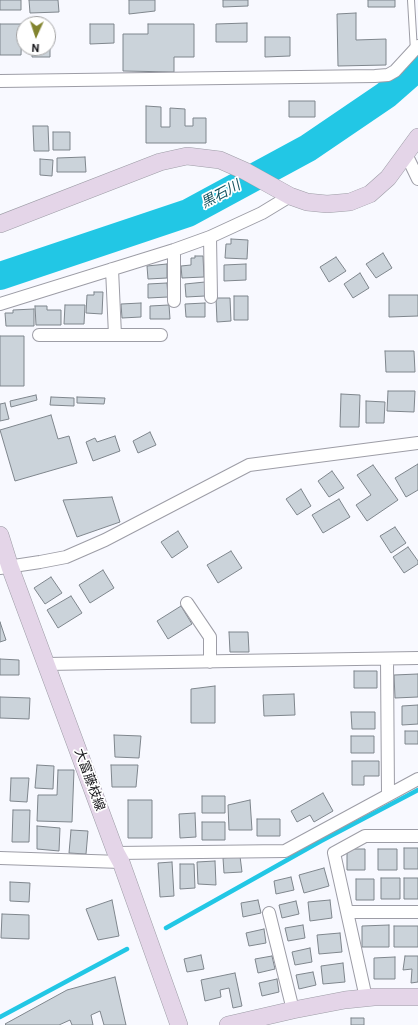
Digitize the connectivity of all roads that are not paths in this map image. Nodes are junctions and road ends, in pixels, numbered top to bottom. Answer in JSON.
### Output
{"nodes":[{"id":1,"x":411,"y":0,"type":"edge"},
{"id":2,"x":417,"y":52,"type":"edge"},
{"id":3,"x":0,"y":81,"type":"edge"},
{"id":4,"x":418,"y":137,"type":"edge"},
{"id":5,"x":406,"y":154,"type":"junction"},
{"id":6,"x":418,"y":179,"type":"edge"},
{"id":7,"x":290,"y":196,"type":"junction"},
{"id":8,"x":0,"y":224,"type":"edge"},
{"id":9,"x":210,"y":237,"type":"junction"},
{"id":10,"x":174,"y":250,"type":"junction"},
{"id":11,"x":112,"y":269,"type":"junction"},
{"id":12,"x":211,"y":296,"type":"dead end"},
{"id":13,"x":174,"y":301,"type":"dead end"},
{"id":14,"x":0,"y":304,"type":"edge"},
{"id":15,"x":39,"y":335,"type":"dead end"},
{"id":16,"x":114,"y":335,"type":"junction"},
{"id":17,"x":161,"y":335,"type":"dead end"},
{"id":18,"x":418,"y":443,"type":"edge"},
{"id":19,"x":0,"y":535,"type":"edge"},
{"id":20,"x":5,"y":568,"type":"edge"},
{"id":21,"x":187,"y":603,"type":"dead end"},
{"id":22,"x":418,"y":658,"type":"edge"},
{"id":23,"x":387,"y":659,"type":"junction"},
{"id":24,"x":210,"y":662,"type":"junction"},
{"id":25,"x":46,"y":664,"type":"junction"},
{"id":26,"x":418,"y":779,"type":"edge"},
{"id":27,"x":388,"y":794,"type":"junction"},
{"id":28,"x":418,"y":836,"type":"edge"},
{"id":29,"x":118,"y":857,"type":"junction"},
{"id":30,"x":0,"y":858,"type":"edge"},
{"id":31,"x":347,"y":912,"type":"junction"},
{"id":32,"x":418,"y":912,"type":"edge"},
{"id":33,"x":269,"y":913,"type":"dead end"},
{"id":34,"x":418,"y":997,"type":"edge"},
{"id":35,"x":366,"y":998,"type":"junction"},
{"id":36,"x":293,"y":1010,"type":"junction"},
{"id":37,"x":179,"y":1025,"type":"edge"},
{"id":38,"x":228,"y":1025,"type":"edge"}],
"edges":[{"from":1,"to":2,"type":"lane"},
{"from":2,"to":3,"type":"street"},
{"from":4,"to":5,"type":"street"},
{"from":5,"to":6,"type":"street"},
{"from":5,"to":7,"type":"street"},
{"from":7,"to":8,"type":"street"},
{"from":7,"to":9,"type":"street"},
{"from":9,"to":10,"type":"street"},
{"from":9,"to":12,"type":"street"},
{"from":10,"to":11,"type":"street"},
{"from":10,"to":13,"type":"street"},
{"from":11,"to":14,"type":"street"},
{"from":11,"to":16,"type":"street"},
{"from":15,"to":16,"type":"street"},
{"from":16,"to":17,"type":"street"},
{"from":18,"to":20,"type":"street"},
{"from":19,"to":20,"type":"street","name":"大富藤枝線"},
{"from":20,"to":25,"type":"street","name":"大富藤枝線"},
{"from":21,"to":24,"type":"street"},
{"from":22,"to":23,"type":"street"},
{"from":23,"to":24,"type":"street"},
{"from":23,"to":27,"type":"street"},
{"from":24,"to":25,"type":"street"},
{"from":25,"to":29,"type":"street","name":"大富藤枝線"},
{"from":26,"to":27,"type":"street"},
{"from":27,"to":29,"type":"street"},
{"from":28,"to":31,"type":"street"},
{"from":29,"to":30,"type":"street"},
{"from":29,"to":37,"type":"street","name":"大富藤枝線"},
{"from":31,"to":32,"type":"street"},
{"from":31,"to":35,"type":"street"},
{"from":33,"to":36,"type":"street"},
{"from":34,"to":35,"type":"street"},
{"from":35,"to":36,"type":"street"},
{"from":36,"to":38,"type":"street"}]}
